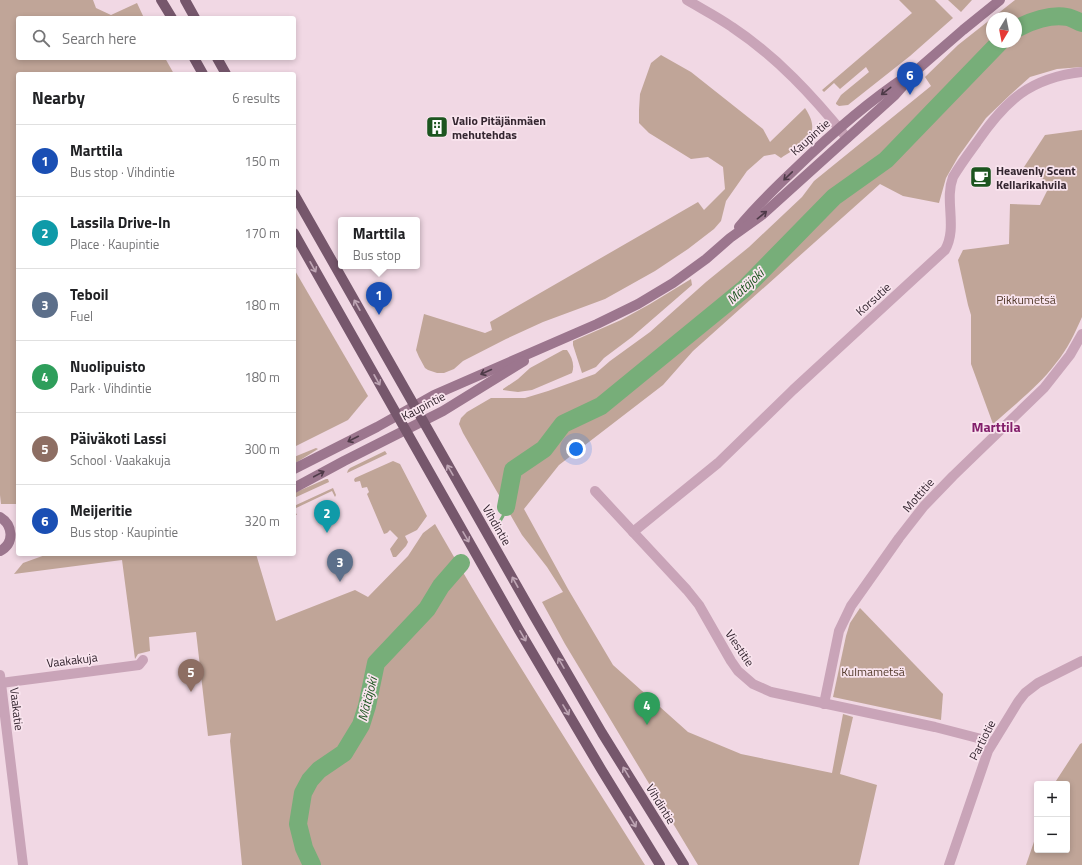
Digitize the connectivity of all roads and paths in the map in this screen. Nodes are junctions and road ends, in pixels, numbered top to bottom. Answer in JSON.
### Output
{"nodes":[{"id":1,"x":162,"y":0,"type":"edge"},
{"id":2,"x":185,"y":0,"type":"edge"},
{"id":3,"x":687,"y":0,"type":"edge"},
{"id":4,"x":1000,"y":0,"type":"edge"},
{"id":5,"x":171,"y":16,"type":"edge"},
{"id":6,"x":194,"y":16,"type":"edge"},
{"id":7,"x":195,"y":60,"type":"edge"},
{"id":8,"x":218,"y":60,"type":"edge"},
{"id":9,"x":918,"y":69,"type":"junction"},
{"id":10,"x":202,"y":72,"type":"edge"},
{"id":11,"x":225,"y":72,"type":"edge"},
{"id":12,"x":1082,"y":72,"type":"edge"},
{"id":13,"x":840,"y":128,"type":"junction"},
{"id":14,"x":847,"y":138,"type":"junction"},
{"id":15,"x":296,"y":198,"type":"edge"},
{"id":16,"x":296,"y":237,"type":"edge"},
{"id":17,"x":730,"y":238,"type":"junction"},
{"id":18,"x":1082,"y":334,"type":"edge"},
{"id":19,"x":560,"y":339,"type":"junction"},
{"id":20,"x":415,"y":406,"type":"junction"},
{"id":21,"x":397,"y":415,"type":"junction"},
{"id":22,"x":423,"y":421,"type":"junction"},
{"id":23,"x":405,"y":430,"type":"junction"},
{"id":24,"x":296,"y":468,"type":"edge"},
{"id":25,"x":296,"y":487,"type":"edge"},
{"id":26,"x":595,"y":491,"type":"dead end"},
{"id":27,"x":0,"y":517,"type":"edge"},
{"id":28,"x":13,"y":524,"type":"edge"},
{"id":29,"x":633,"y":532,"type":"junction"},
{"id":30,"x":6,"y":548,"type":"edge"},
{"id":31,"x":143,"y":660,"type":"dead end"},
{"id":32,"x":1082,"y":661,"type":"edge"},
{"id":33,"x":0,"y":679,"type":"edge"},
{"id":34,"x":824,"y":704,"type":"junction"},
{"id":35,"x":993,"y":742,"type":"junction"},
{"id":36,"x":22,"y":865,"type":"edge"},
{"id":37,"x":660,"y":865,"type":"edge"},
{"id":38,"x":684,"y":865,"type":"edge"},
{"id":39,"x":949,"y":865,"type":"edge"}],
"edges":[{"from":1,"to":5,"type":"main road"},
{"from":2,"to":6,"type":"main road"},
{"from":3,"to":13,"type":"street"},
{"from":4,"to":9,"type":"main road","name":"Kaupintie"},
{"from":7,"to":10,"type":"main road"},
{"from":8,"to":11,"type":"main road"},
{"from":9,"to":13,"type":"main road","name":"Kaupintie","one_way":true},
{"from":9,"to":14,"type":"main road","name":"Kaupintie"},
{"from":12,"to":29,"type":"street","name":"Korsutie"},
{"from":13,"to":14,"type":"street"},
{"from":13,"to":17,"type":"main road","name":"Kaupintie","one_way":true},
{"from":17,"to":14,"type":"main road","name":"Kaupintie","one_way":true},
{"from":20,"to":15,"type":"main road","name":"Vihdintie","one_way":true},
{"from":16,"to":21,"type":"main road","one_way":true},
{"from":17,"to":19,"type":"main road","name":"Kaupintie"},
{"from":18,"to":34,"type":"street","name":"Mottitie"},
{"from":19,"to":20,"type":"main road","name":"Kaupintie","one_way":true},
{"from":19,"to":22,"type":"main road","name":"Kaupintie"},
{"from":20,"to":21,"type":"main road","name":"Kaupintie"},
{"from":20,"to":22,"type":"main road","name":"Vihdintie"},
{"from":21,"to":23,"type":"main road"},
{"from":21,"to":24,"type":"main road","name":"Kaupintie","one_way":true},
{"from":22,"to":23,"type":"main road","name":"Kaupintie"},
{"from":38,"to":22,"type":"main road","name":"Vihdintie","one_way":true},
{"from":25,"to":23,"type":"main road","name":"Kaupintie","one_way":true},
{"from":23,"to":37,"type":"main road","one_way":true},
{"from":26,"to":29,"type":"street","name":"Viestitie"},
{"from":27,"to":28,"type":"main road"},
{"from":28,"to":30,"type":"main road"},
{"from":29,"to":34,"type":"street","name":"Viestitie"},
{"from":31,"to":33,"type":"street","name":"Vaakakuja"},
{"from":32,"to":35,"type":"street","name":"Partiotie"},
{"from":33,"to":36,"type":"street","name":"Vaakatie"},
{"from":34,"to":35,"type":"street","name":"Viestitie"},
{"from":35,"to":39,"type":"street","name":"Partiotie"}]}
